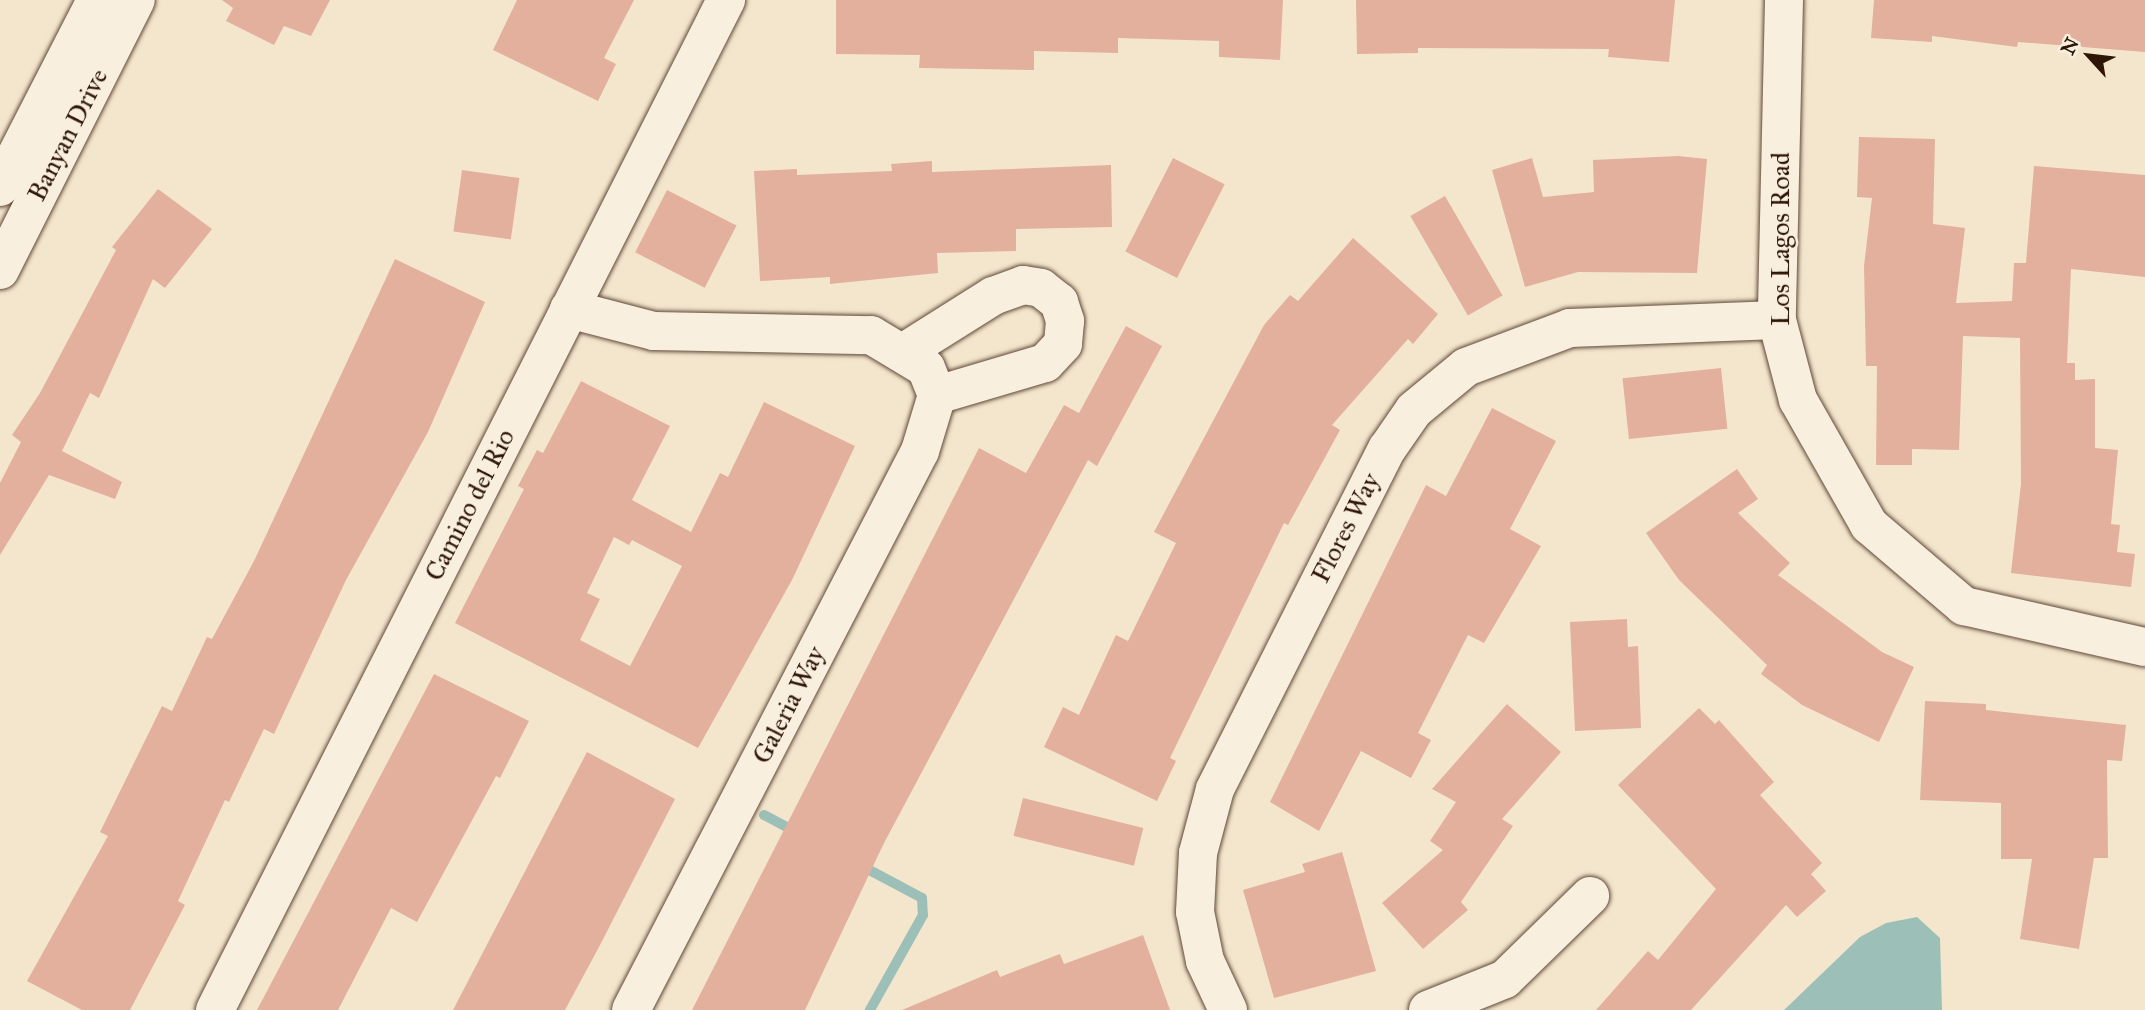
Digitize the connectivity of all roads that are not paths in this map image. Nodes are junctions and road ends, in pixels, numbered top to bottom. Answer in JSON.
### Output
{"nodes":[{"id":1,"x":136,"y":0,"type":"edge"},
{"id":2,"x":726,"y":0,"type":"edge"},
{"id":3,"x":1784,"y":0,"type":"edge"},
{"id":4,"x":100,"y":19,"type":"edge"},
{"id":5,"x":0,"y":187,"type":"edge"},
{"id":6,"x":0,"y":270,"type":"edge"},
{"id":7,"x":569,"y":309,"type":"junction"},
{"id":8,"x":1777,"y":320,"type":"junction"},
{"id":9,"x":904,"y":352,"type":"junction"},
{"id":10,"x":937,"y":396,"type":"junction"},
{"id":11,"x":2145,"y":647,"type":"edge"},
{"id":12,"x":1590,"y":896,"type":"dead end"},
{"id":13,"x":215,"y":1010,"type":"edge"},
{"id":14,"x":631,"y":1010,"type":"edge"},
{"id":15,"x":1228,"y":1010,"type":"edge"},
{"id":16,"x":1428,"y":1010,"type":"edge"}],
"edges":[{"from":1,"to":4,"type":"street","name":"Banyan Drive"},
{"from":2,"to":7,"type":"street","name":"Camino del Rio"},
{"from":3,"to":8,"type":"street","name":"Los Lagos Road"},
{"from":4,"to":5,"type":"street","name":"Banyan Drive"},
{"from":4,"to":6,"type":"street","name":"Banyan Drive"},
{"from":7,"to":9,"type":"street"},
{"from":7,"to":13,"type":"street","name":"Camino del Rio"},
{"from":8,"to":11,"type":"street","name":"Los Lagos Road"},
{"from":8,"to":15,"type":"street","name":"Flores Way"},
{"from":9,"to":10,"type":"street"},
{"from":9,"to":10,"type":"street"},
{"from":10,"to":14,"type":"street","name":"Galeria Way"},
{"from":12,"to":16,"type":"street"}]}
